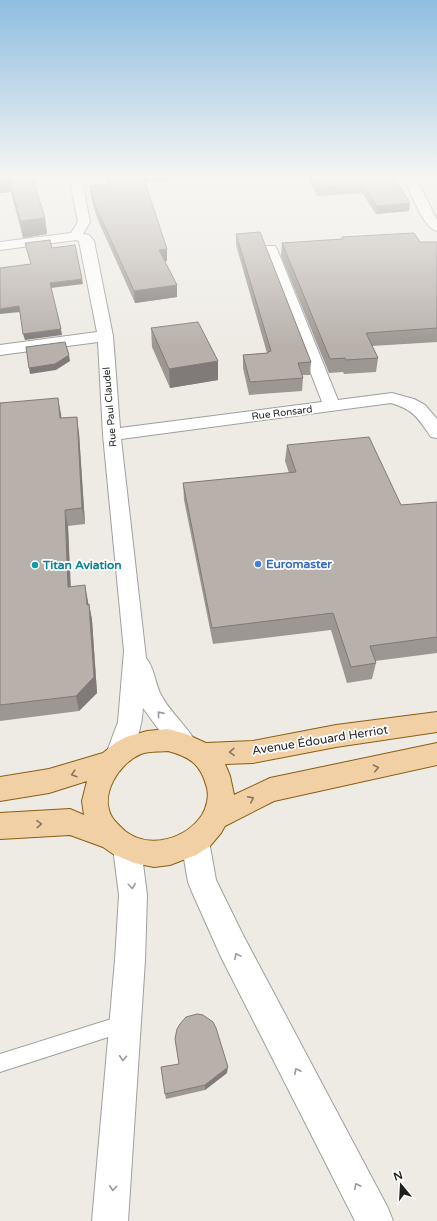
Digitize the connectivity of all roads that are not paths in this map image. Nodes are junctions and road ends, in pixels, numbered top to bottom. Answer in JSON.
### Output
{"nodes":[{"id":1,"x":77,"y":233,"type":"edge"},
{"id":2,"x":76,"y":236,"type":"junction"},
{"id":3,"x":0,"y":246,"type":"edge"},
{"id":4,"x":270,"y":249,"type":"dead end"},
{"id":5,"x":105,"y":336,"type":"junction"},
{"id":6,"x":0,"y":350,"type":"edge"},
{"id":7,"x":332,"y":406,"type":"junction"},
{"id":8,"x":437,"y":433,"type":"edge"},
{"id":9,"x":112,"y":435,"type":"junction"},
{"id":10,"x":135,"y":651,"type":"junction"},
{"id":11,"x":437,"y":722,"type":"edge"},
{"id":12,"x":193,"y":749,"type":"junction"},
{"id":13,"x":437,"y":754,"type":"edge"},
{"id":14,"x":115,"y":758,"type":"junction"},
{"id":15,"x":0,"y":789,"type":"edge"},
{"id":16,"x":216,"y":817,"type":"junction"},
{"id":17,"x":0,"y":826,"type":"edge"},
{"id":18,"x":195,"y":841,"type":"junction"},
{"id":19,"x":120,"y":843,"type":"junction"},
{"id":20,"x":125,"y":1023,"type":"junction"},
{"id":21,"x":0,"y":1063,"type":"edge"},
{"id":22,"x":110,"y":1221,"type":"edge"},
{"id":23,"x":375,"y":1221,"type":"edge"}],
"edges":[{"from":1,"to":2,"type":"street"},
{"from":2,"to":3,"type":"street"},
{"from":2,"to":5,"type":"street","name":"Rue Paul Claudel"},
{"from":4,"to":7,"type":"street"},
{"from":5,"to":6,"type":"street"},
{"from":5,"to":9,"type":"street","name":"Rue Paul Claudel"},
{"from":7,"to":8,"type":"street","name":"Rue Ronsard"},
{"from":7,"to":9,"type":"street","name":"Rue Ronsard"},
{"from":9,"to":10,"type":"street","name":"Rue Paul Claudel"},
{"from":12,"to":10,"type":"street","name":"Rue Paul Claudel","one_way":true},
{"from":10,"to":14,"type":"street","name":"Rue Paul Claudel"},
{"from":11,"to":12,"type":"main road","name":"Avenue Édouard Herriot","one_way":true},
{"from":12,"to":14,"type":"main road"},
{"from":12,"to":16,"type":"main road"},
{"from":16,"to":13,"type":"main road","one_way":true},
{"from":14,"to":15,"type":"main road","one_way":true},
{"from":14,"to":19,"type":"main road"},
{"from":16,"to":18,"type":"main road"},
{"from":17,"to":19,"type":"main road","one_way":true},
{"from":18,"to":19,"type":"main road"},
{"from":23,"to":18,"type":"street","one_way":true},
{"from":19,"to":20,"type":"street","one_way":true},
{"from":20,"to":21,"type":"lane"},
{"from":20,"to":22,"type":"street","one_way":true}]}
